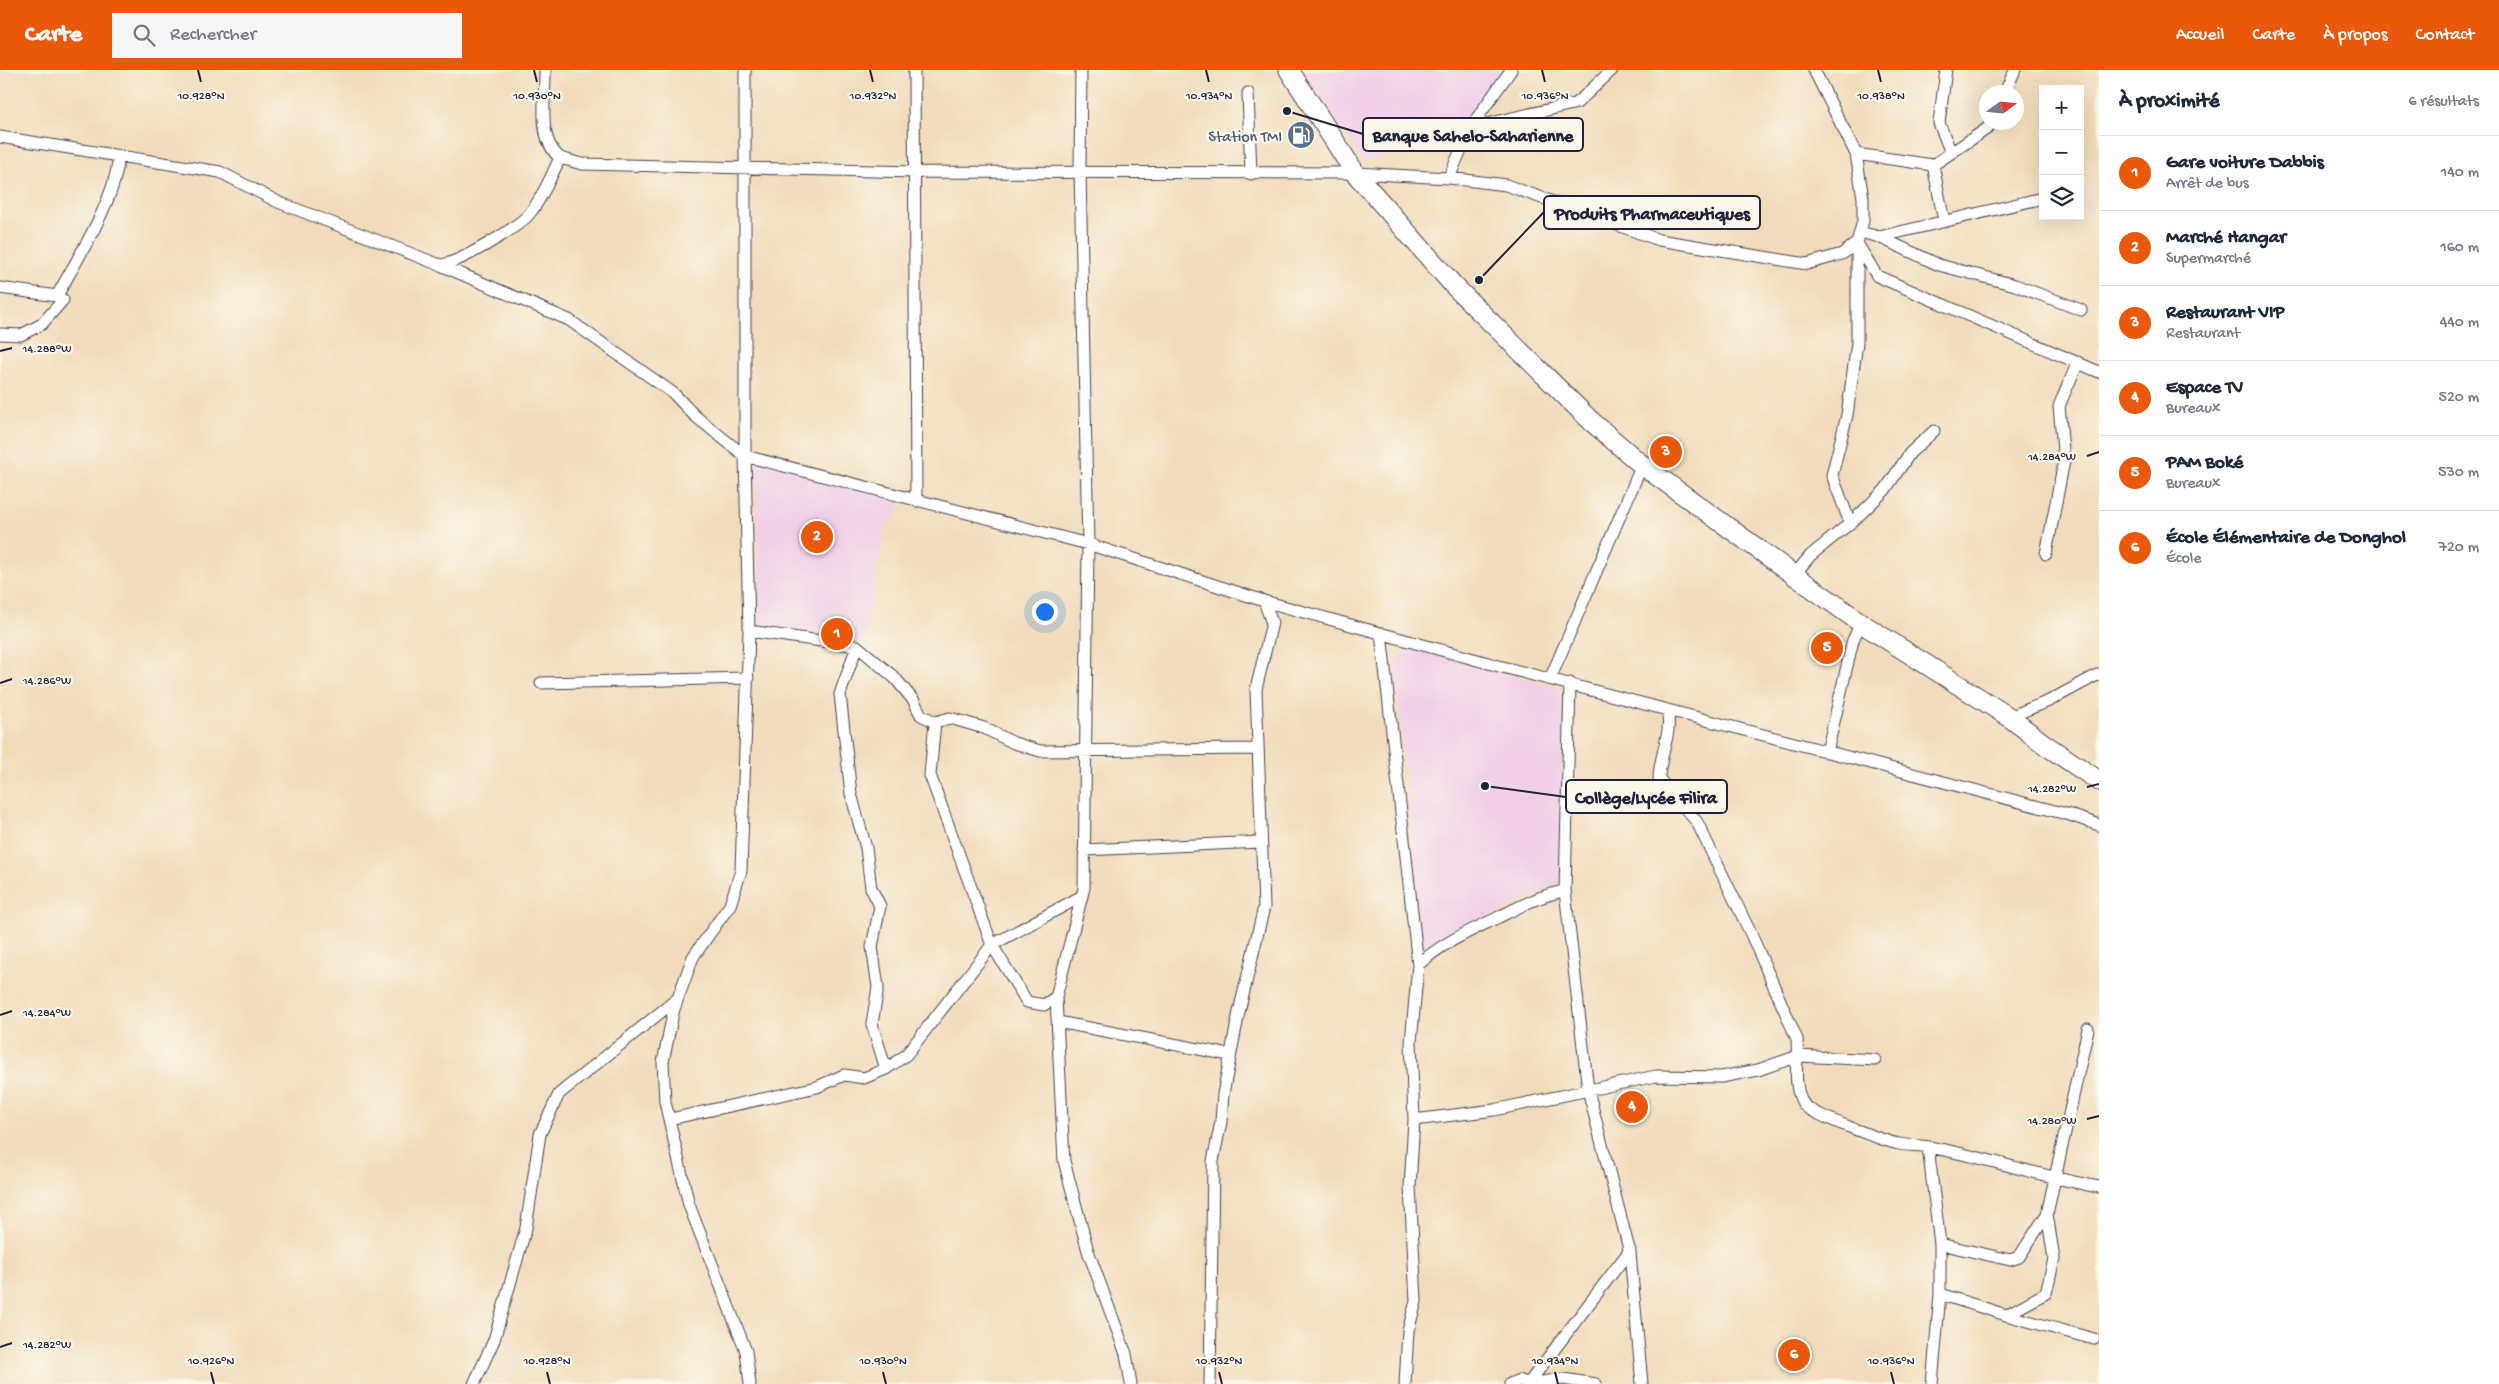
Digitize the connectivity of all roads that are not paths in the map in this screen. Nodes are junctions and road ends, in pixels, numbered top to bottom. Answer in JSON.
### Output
{"nodes":[{"id":1,"x":545,"y":70,"type":"edge"},
{"id":2,"x":745,"y":70,"type":"edge"},
{"id":3,"x":914,"y":70,"type":"edge"},
{"id":4,"x":1082,"y":70,"type":"edge"},
{"id":5,"x":1289,"y":70,"type":"edge"},
{"id":6,"x":1511,"y":70,"type":"edge"},
{"id":7,"x":1612,"y":70,"type":"edge"},
{"id":8,"x":1814,"y":70,"type":"edge"},
{"id":9,"x":1946,"y":70,"type":"edge"},
{"id":10,"x":2015,"y":70,"type":"edge"},
{"id":11,"x":2008,"y":85,"type":"edge"},
{"id":12,"x":1248,"y":94,"type":"dead end"},
{"id":13,"x":1470,"y":128,"type":"junction"},
{"id":14,"x":1985,"y":130,"type":"edge"},
{"id":15,"x":0,"y":136,"type":"edge"},
{"id":16,"x":1951,"y":153,"type":"junction"},
{"id":17,"x":1856,"y":154,"type":"junction"},
{"id":18,"x":118,"y":156,"type":"junction"},
{"id":19,"x":560,"y":158,"type":"junction"},
{"id":20,"x":1933,"y":165,"type":"junction"},
{"id":21,"x":744,"y":167,"type":"junction"},
{"id":22,"x":1080,"y":171,"type":"junction"},
{"id":23,"x":916,"y":172,"type":"junction"},
{"id":24,"x":1355,"y":172,"type":"junction"},
{"id":25,"x":1251,"y":174,"type":"junction"},
{"id":26,"x":1449,"y":178,"type":"junction"},
{"id":27,"x":2039,"y":199,"type":"edge"},
{"id":28,"x":1944,"y":221,"type":"junction"},
{"id":29,"x":1879,"y":237,"type":"junction"},
{"id":30,"x":1858,"y":238,"type":"junction"},
{"id":31,"x":440,"y":265,"type":"junction"},
{"id":32,"x":0,"y":288,"type":"edge"},
{"id":33,"x":57,"y":296,"type":"junction"},
{"id":34,"x":2082,"y":310,"type":"dead end"},
{"id":35,"x":0,"y":334,"type":"edge"},
{"id":36,"x":2078,"y":362,"type":"junction"},
{"id":37,"x":2099,"y":372,"type":"edge"},
{"id":38,"x":1934,"y":431,"type":"dead end"},
{"id":39,"x":745,"y":456,"type":"junction"},
{"id":40,"x":1642,"y":465,"type":"junction"},
{"id":41,"x":916,"y":501,"type":"junction"},
{"id":42,"x":1850,"y":523,"type":"junction"},
{"id":43,"x":1088,"y":544,"type":"junction"},
{"id":44,"x":2046,"y":554,"type":"dead end"},
{"id":45,"x":1794,"y":575,"type":"junction"},
{"id":46,"x":1264,"y":601,"type":"junction"},
{"id":47,"x":1862,"y":623,"type":"junction"},
{"id":48,"x":749,"y":631,"type":"junction"},
{"id":49,"x":1381,"y":633,"type":"junction"},
{"id":50,"x":857,"y":646,"type":"junction"},
{"id":51,"x":2099,"y":674,"type":"edge"},
{"id":52,"x":748,"y":678,"type":"junction"},
{"id":53,"x":1550,"y":679,"type":"junction"},
{"id":54,"x":542,"y":683,"type":"dead end"},
{"id":55,"x":1570,"y":683,"type":"junction"},
{"id":56,"x":1667,"y":711,"type":"junction"},
{"id":57,"x":2009,"y":718,"type":"junction"},
{"id":58,"x":935,"y":722,"type":"junction"},
{"id":59,"x":1258,"y":749,"type":"junction"},
{"id":60,"x":1084,"y":752,"type":"junction"},
{"id":61,"x":1827,"y":752,"type":"junction"},
{"id":62,"x":2099,"y":781,"type":"edge"},
{"id":63,"x":2099,"y":826,"type":"edge"},
{"id":64,"x":1261,"y":842,"type":"junction"},
{"id":65,"x":1084,"y":850,"type":"junction"},
{"id":66,"x":1565,"y":891,"type":"junction"},
{"id":67,"x":1082,"y":896,"type":"junction"},
{"id":68,"x":992,"y":945,"type":"junction"},
{"id":69,"x":1418,"y":965,"type":"junction"},
{"id":70,"x":1056,"y":997,"type":"junction"},
{"id":71,"x":678,"y":998,"type":"junction"},
{"id":72,"x":1058,"y":1022,"type":"junction"},
{"id":73,"x":2088,"y":1029,"type":"dead end"},
{"id":74,"x":1230,"y":1055,"type":"junction"},
{"id":75,"x":1798,"y":1056,"type":"junction"},
{"id":76,"x":1876,"y":1060,"type":"dead end"},
{"id":77,"x":886,"y":1069,"type":"junction"},
{"id":78,"x":1588,"y":1090,"type":"junction"},
{"id":79,"x":670,"y":1119,"type":"junction"},
{"id":80,"x":1414,"y":1120,"type":"junction"},
{"id":81,"x":1928,"y":1147,"type":"junction"},
{"id":82,"x":2055,"y":1179,"type":"junction"},
{"id":83,"x":2099,"y":1187,"type":"edge"},
{"id":84,"x":2047,"y":1214,"type":"junction"},
{"id":85,"x":1940,"y":1244,"type":"junction"},
{"id":86,"x":1630,"y":1250,"type":"junction"},
{"id":87,"x":1940,"y":1294,"type":"junction"},
{"id":88,"x":2006,"y":1316,"type":"junction"},
{"id":89,"x":2094,"y":1339,"type":"dead end"},
{"id":90,"x":474,"y":1384,"type":"edge"},
{"id":91,"x":750,"y":1384,"type":"edge"},
{"id":92,"x":1131,"y":1384,"type":"edge"},
{"id":93,"x":1210,"y":1384,"type":"edge"},
{"id":94,"x":1405,"y":1384,"type":"edge"},
{"id":95,"x":1510,"y":1384,"type":"edge"},
{"id":96,"x":1529,"y":1384,"type":"edge"},
{"id":97,"x":1596,"y":1384,"type":"edge"},
{"id":98,"x":1642,"y":1384,"type":"edge"},
{"id":99,"x":1932,"y":1384,"type":"edge"}],
"edges":[{"from":1,"to":19,"type":"street"},
{"from":2,"to":21,"type":"street"},
{"from":3,"to":23,"type":"street"},
{"from":4,"to":22,"type":"street"},
{"from":5,"to":24,"type":"highway"},
{"from":6,"to":13,"type":"street"},
{"from":7,"to":13,"type":"street"},
{"from":8,"to":17,"type":"street"},
{"from":9,"to":16,"type":"street"},
{"from":10,"to":11,"type":"street"},
{"from":12,"to":25,"type":"street"},
{"from":13,"to":26,"type":"street"},
{"from":14,"to":16,"type":"street"},
{"from":15,"to":18,"type":"street"},
{"from":16,"to":20,"type":"street"},
{"from":17,"to":20,"type":"street"},
{"from":17,"to":30,"type":"street"},
{"from":18,"to":31,"type":"street"},
{"from":18,"to":33,"type":"street"},
{"from":19,"to":21,"type":"street"},
{"from":19,"to":31,"type":"street"},
{"from":20,"to":28,"type":"street"},
{"from":21,"to":23,"type":"street"},
{"from":21,"to":39,"type":"street"},
{"from":22,"to":23,"type":"street"},
{"from":22,"to":25,"type":"street"},
{"from":22,"to":43,"type":"street"},
{"from":23,"to":41,"type":"street"},
{"from":24,"to":25,"type":"street"},
{"from":24,"to":26,"type":"street"},
{"from":24,"to":40,"type":"highway"},
{"from":26,"to":30,"type":"street"},
{"from":27,"to":28,"type":"street"},
{"from":28,"to":29,"type":"street"},
{"from":29,"to":30,"type":"street"},
{"from":29,"to":34,"type":"street"},
{"from":30,"to":36,"type":"street"},
{"from":30,"to":42,"type":"street"},
{"from":31,"to":39,"type":"street"},
{"from":32,"to":33,"type":"street"},
{"from":33,"to":35,"type":"street"},
{"from":36,"to":37,"type":"street"},
{"from":36,"to":44,"type":"street"},
{"from":38,"to":42,"type":"street"},
{"from":39,"to":41,"type":"street"},
{"from":39,"to":48,"type":"street"},
{"from":40,"to":45,"type":"highway"},
{"from":40,"to":53,"type":"street"},
{"from":41,"to":43,"type":"street"},
{"from":42,"to":45,"type":"street"},
{"from":43,"to":46,"type":"street"},
{"from":43,"to":60,"type":"street"},
{"from":45,"to":47,"type":"highway"},
{"from":46,"to":49,"type":"street"},
{"from":46,"to":59,"type":"street"},
{"from":47,"to":57,"type":"highway"},
{"from":47,"to":61,"type":"street"},
{"from":48,"to":50,"type":"street"},
{"from":48,"to":52,"type":"street"},
{"from":49,"to":53,"type":"street"},
{"from":49,"to":69,"type":"street"},
{"from":50,"to":58,"type":"street"},
{"from":50,"to":77,"type":"street"},
{"from":51,"to":57,"type":"street"},
{"from":52,"to":54,"type":"street"},
{"from":52,"to":71,"type":"street"},
{"from":53,"to":55,"type":"street"},
{"from":55,"to":56,"type":"street"},
{"from":55,"to":66,"type":"street"},
{"from":56,"to":61,"type":"street"},
{"from":56,"to":75,"type":"street"},
{"from":57,"to":62,"type":"highway"},
{"from":58,"to":60,"type":"street"},
{"from":58,"to":68,"type":"street"},
{"from":59,"to":60,"type":"street"},
{"from":59,"to":64,"type":"street"},
{"from":60,"to":65,"type":"street"},
{"from":61,"to":63,"type":"street"},
{"from":64,"to":65,"type":"street"},
{"from":64,"to":74,"type":"street"},
{"from":65,"to":67,"type":"street"},
{"from":66,"to":69,"type":"street"},
{"from":66,"to":78,"type":"street"},
{"from":67,"to":68,"type":"street"},
{"from":67,"to":70,"type":"street"},
{"from":68,"to":70,"type":"street"},
{"from":68,"to":77,"type":"street"},
{"from":69,"to":80,"type":"street"},
{"from":70,"to":72,"type":"street"},
{"from":71,"to":79,"type":"street"},
{"from":71,"to":90,"type":"street"},
{"from":72,"to":74,"type":"street"},
{"from":72,"to":92,"type":"street"},
{"from":73,"to":82,"type":"street"},
{"from":74,"to":93,"type":"street"},
{"from":75,"to":76,"type":"street"},
{"from":75,"to":78,"type":"street"},
{"from":75,"to":81,"type":"street"},
{"from":77,"to":79,"type":"street"},
{"from":78,"to":80,"type":"street"},
{"from":78,"to":86,"type":"street"},
{"from":79,"to":91,"type":"street"},
{"from":80,"to":94,"type":"street"},
{"from":81,"to":82,"type":"street"},
{"from":81,"to":85,"type":"street"},
{"from":82,"to":83,"type":"street"},
{"from":82,"to":84,"type":"street"},
{"from":84,"to":85,"type":"street"},
{"from":84,"to":88,"type":"street"},
{"from":85,"to":87,"type":"street"},
{"from":86,"to":96,"type":"street"},
{"from":86,"to":98,"type":"street"},
{"from":87,"to":88,"type":"street"},
{"from":87,"to":99,"type":"street"},
{"from":88,"to":89,"type":"street"},
{"from":95,"to":96,"type":"street"},
{"from":96,"to":97,"type":"street"}]}
